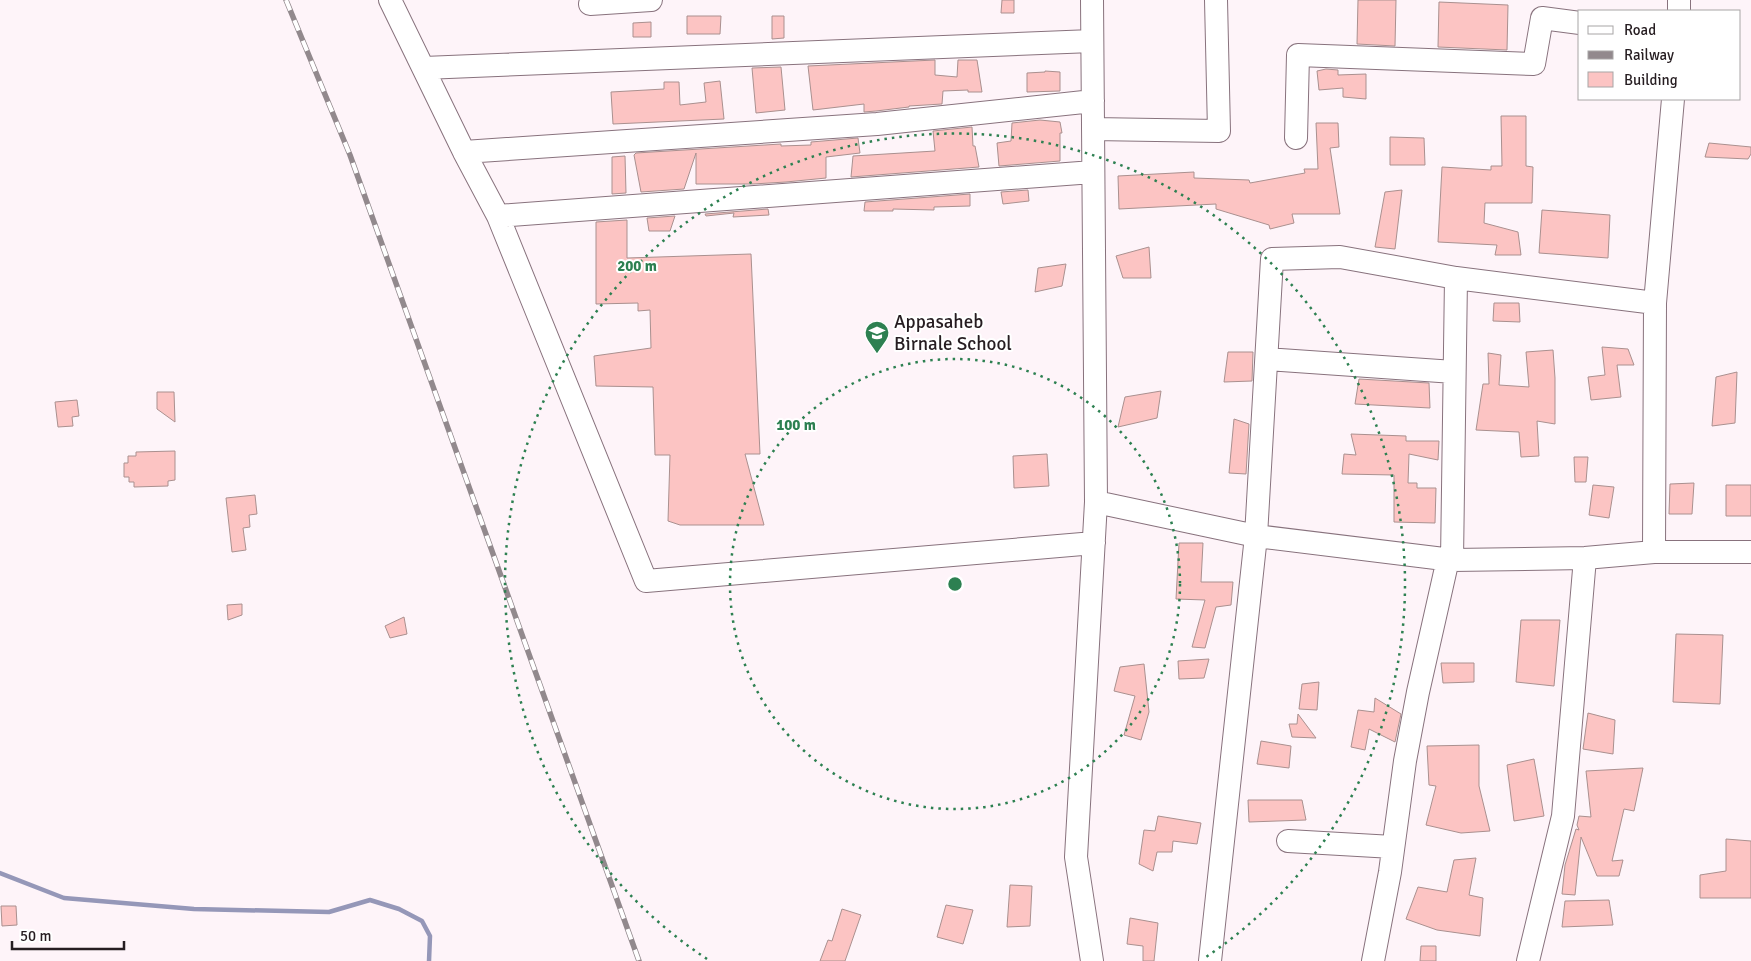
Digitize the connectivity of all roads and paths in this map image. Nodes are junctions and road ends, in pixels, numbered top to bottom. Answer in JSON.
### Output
{"nodes":[{"id":1,"x":390,"y":0,"type":"edge"},
{"id":2,"x":651,"y":0,"type":"edge"},
{"id":3,"x":1092,"y":0,"type":"edge"},
{"id":4,"x":1216,"y":0,"type":"edge"},
{"id":5,"x":590,"y":4,"type":"dead end"},
{"id":6,"x":1578,"y":23,"type":"edge"},
{"id":7,"x":1092,"y":41,"type":"junction"},
{"id":8,"x":424,"y":68,"type":"junction"},
{"id":9,"x":1673,"y":100,"type":"edge"},
{"id":10,"x":1093,"y":101,"type":"junction"},
{"id":11,"x":1093,"y":130,"type":"junction"},
{"id":12,"x":1296,"y":138,"type":"dead end"},
{"id":13,"x":464,"y":152,"type":"junction"},
{"id":14,"x":1093,"y":172,"type":"junction"},
{"id":15,"x":498,"y":216,"type":"junction"},
{"id":16,"x":1456,"y":278,"type":"junction"},
{"id":17,"x":1655,"y":303,"type":"junction"},
{"id":18,"x":1267,"y":359,"type":"junction"},
{"id":19,"x":1454,"y":372,"type":"junction"},
{"id":20,"x":1096,"y":502,"type":"junction"},
{"id":21,"x":1256,"y":536,"type":"junction"},
{"id":22,"x":1094,"y":543,"type":"junction"},
{"id":23,"x":1654,"y":552,"type":"junction"},
{"id":24,"x":1751,"y":552,"type":"edge"},
{"id":25,"x":1585,"y":558,"type":"junction"},
{"id":26,"x":1450,"y":560,"type":"junction"},
{"id":27,"x":1288,"y":841,"type":"dead end"},
{"id":28,"x":1393,"y":847,"type":"junction"},
{"id":29,"x":1092,"y":961,"type":"edge"},
{"id":30,"x":1210,"y":961,"type":"edge"},
{"id":31,"x":1373,"y":961,"type":"edge"},
{"id":32,"x":1528,"y":961,"type":"edge"}],
"edges":[{"from":1,"to":8,"type":"street"},
{"from":2,"to":5,"type":"street"},
{"from":3,"to":7,"type":"street"},
{"from":4,"to":11,"type":"street"},
{"from":6,"to":12,"type":"street"},
{"from":7,"to":8,"type":"street"},
{"from":7,"to":10,"type":"street"},
{"from":8,"to":13,"type":"street"},
{"from":9,"to":17,"type":"street"},
{"from":10,"to":11,"type":"street"},
{"from":10,"to":13,"type":"street"},
{"from":11,"to":14,"type":"street"},
{"from":13,"to":15,"type":"street"},
{"from":14,"to":15,"type":"street"},
{"from":14,"to":20,"type":"street"},
{"from":15,"to":22,"type":"street"},
{"from":16,"to":17,"type":"street"},
{"from":16,"to":18,"type":"street"},
{"from":16,"to":19,"type":"street"},
{"from":17,"to":23,"type":"street"},
{"from":18,"to":19,"type":"street"},
{"from":18,"to":21,"type":"street"},
{"from":19,"to":26,"type":"street"},
{"from":20,"to":21,"type":"street"},
{"from":20,"to":22,"type":"street"},
{"from":21,"to":26,"type":"street"},
{"from":21,"to":30,"type":"street"},
{"from":22,"to":29,"type":"street"},
{"from":23,"to":24,"type":"street"},
{"from":23,"to":25,"type":"street"},
{"from":25,"to":26,"type":"street"},
{"from":25,"to":32,"type":"street"},
{"from":26,"to":28,"type":"street"},
{"from":27,"to":28,"type":"street"},
{"from":28,"to":31,"type":"street"}]}
